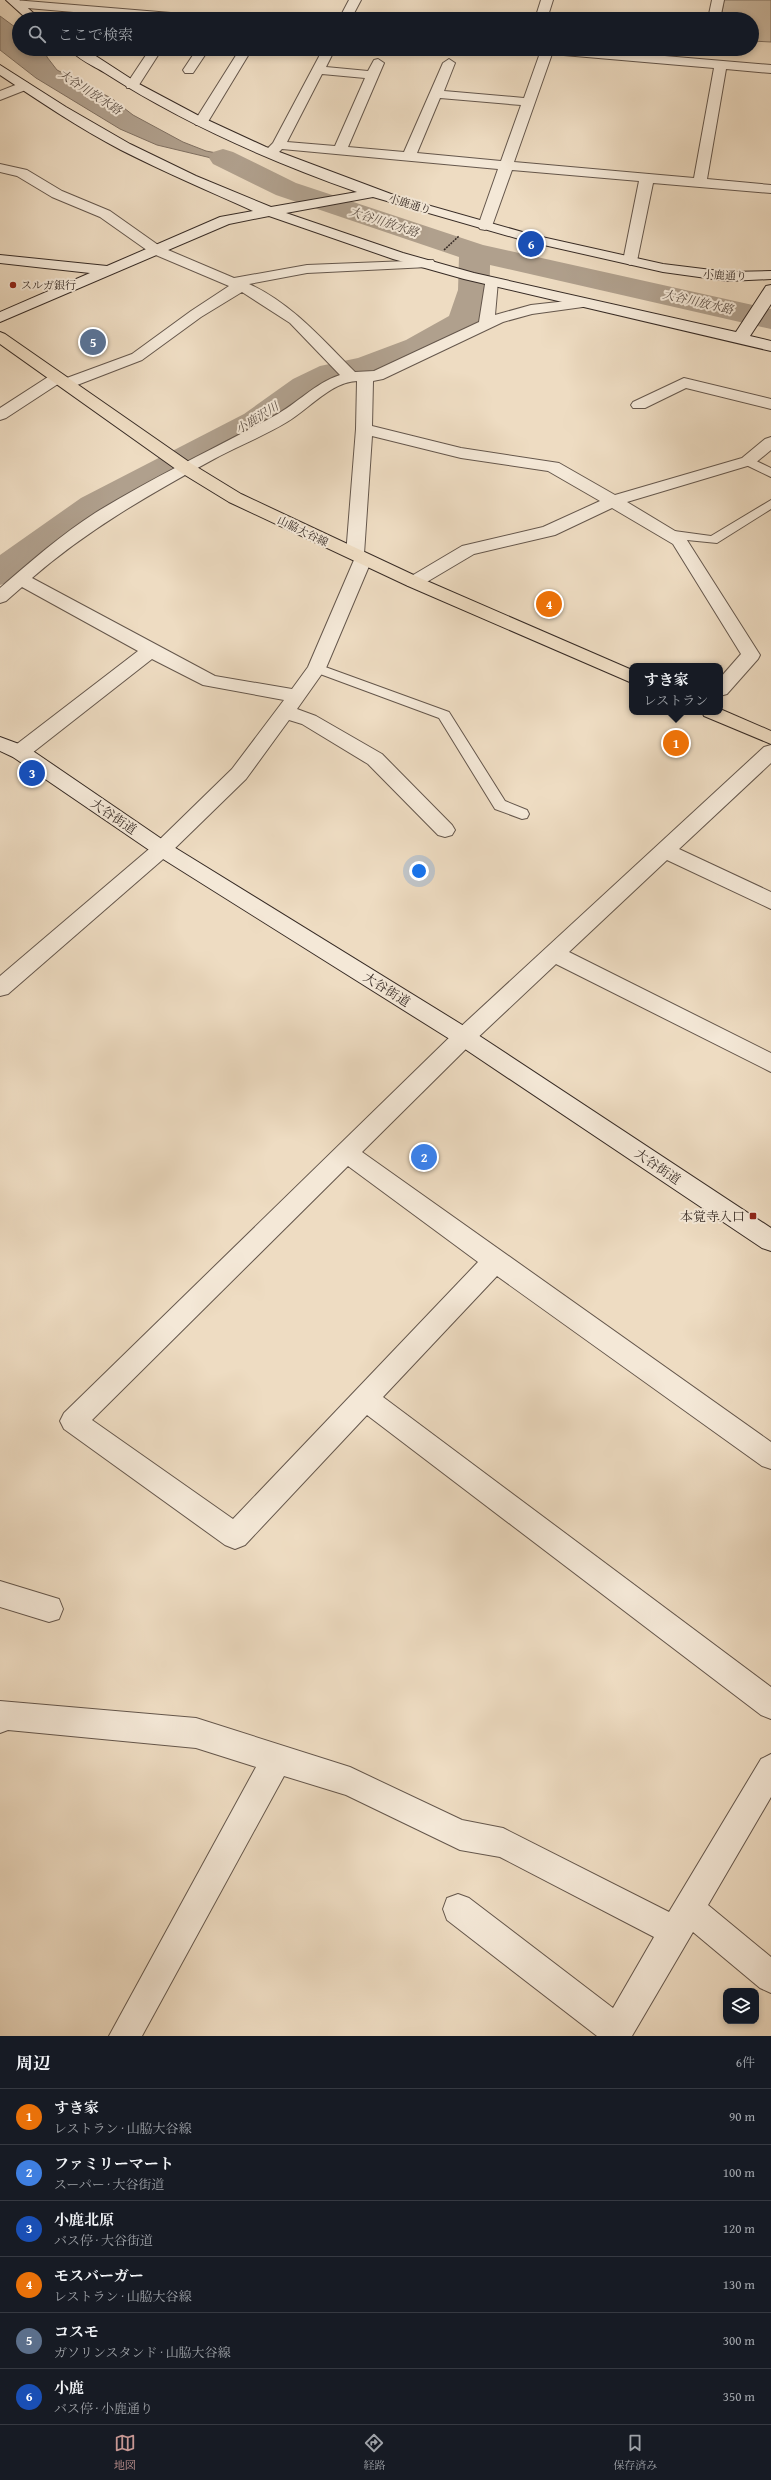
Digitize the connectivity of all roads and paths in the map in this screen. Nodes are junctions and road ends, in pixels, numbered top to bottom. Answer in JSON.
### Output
{"nodes":[{"id":1,"x":137,"y":0,"type":"edge"},
{"id":2,"x":355,"y":0,"type":"edge"},
{"id":3,"x":547,"y":0,"type":"edge"},
{"id":4,"x":718,"y":0,"type":"edge"},
{"id":5,"x":11,"y":1,"type":"edge"},
{"id":6,"x":67,"y":4,"type":"edge"},
{"id":7,"x":0,"y":5,"type":"edge"},
{"id":8,"x":25,"y":12,"type":"edge"},
{"id":9,"x":128,"y":12,"type":"joint"},
{"id":10,"x":349,"y":12,"type":"edge"},
{"id":11,"x":543,"y":12,"type":"edge"},
{"id":12,"x":715,"y":12,"type":"edge"},
{"id":13,"x":87,"y":56,"type":"edge"},
{"id":14,"x":151,"y":56,"type":"edge"},
{"id":15,"x":198,"y":56,"type":"edge"},
{"id":16,"x":242,"y":56,"type":"edge"},
{"id":17,"x":325,"y":56,"type":"edge"},
{"id":18,"x":541,"y":56,"type":"edge"},
{"id":19,"x":624,"y":56,"type":"edge"},
{"id":20,"x":708,"y":56,"type":"edge"},
{"id":21,"x":378,"y":63,"type":"dead end"},
{"id":22,"x":449,"y":63,"type":"dead end"},
{"id":23,"x":706,"y":63,"type":"junction"},
{"id":24,"x":721,"y":64,"type":"junction"},
{"id":25,"x":0,"y":69,"type":"edge"},
{"id":26,"x":771,"y":69,"type":"edge"},
{"id":27,"x":189,"y":70,"type":"dead end"},
{"id":28,"x":318,"y":70,"type":"junction"},
{"id":29,"x":373,"y":75,"type":"junction"},
{"id":30,"x":132,"y":85,"type":"junction"},
{"id":31,"x":23,"y":86,"type":"junction"},
{"id":32,"x":436,"y":94,"type":"junction"},
{"id":33,"x":0,"y":96,"type":"edge"},
{"id":34,"x":530,"y":102,"type":"junction"},
{"id":35,"x":201,"y":122,"type":"junction"},
{"id":36,"x":274,"y":149,"type":"junction"},
{"id":37,"x":340,"y":150,"type":"junction"},
{"id":38,"x":409,"y":156,"type":"junction"},
{"id":39,"x":508,"y":165,"type":"junction"},
{"id":40,"x":0,"y":168,"type":"edge"},
{"id":41,"x":647,"y":177,"type":"junction"},
{"id":42,"x":700,"y":182,"type":"junction"},
{"id":43,"x":771,"y":189,"type":"edge"},
{"id":44,"x":374,"y":192,"type":"junction"},
{"id":45,"x":270,"y":211,"type":"junction"},
{"id":46,"x":479,"y":225,"type":"junction"},
{"id":47,"x":156,"y":250,"type":"junction"},
{"id":48,"x":0,"y":259,"type":"edge"},
{"id":49,"x":630,"y":261,"type":"junction"},
{"id":50,"x":428,"y":263,"type":"junction"},
{"id":51,"x":109,"y":270,"type":"junction"},
{"id":52,"x":491,"y":281,"type":"junction"},
{"id":53,"x":238,"y":283,"type":"junction"},
{"id":54,"x":770,"y":287,"type":"edge"},
{"id":55,"x":585,"y":303,"type":"junction"},
{"id":56,"x":0,"y":317,"type":"edge"},
{"id":57,"x":486,"y":325,"type":"junction"},
{"id":58,"x":0,"y":337,"type":"edge"},
{"id":59,"x":741,"y":338,"type":"junction"},
{"id":60,"x":771,"y":346,"type":"edge"},
{"id":61,"x":358,"y":378,"type":"junction"},
{"id":62,"x":61,"y":381,"type":"junction"},
{"id":63,"x":771,"y":404,"type":"edge"},
{"id":64,"x":639,"y":405,"type":"dead end"},
{"id":65,"x":0,"y":415,"type":"edge"},
{"id":66,"x":364,"y":429,"type":"junction"},
{"id":67,"x":771,"y":442,"type":"edge"},
{"id":68,"x":748,"y":461,"type":"junction"},
{"id":69,"x":184,"y":467,"type":"junction"},
{"id":70,"x":771,"y":473,"type":"edge"},
{"id":71,"x":613,"y":501,"type":"junction"},
{"id":72,"x":771,"y":504,"type":"edge"},
{"id":73,"x":667,"y":534,"type":"junction"},
{"id":74,"x":359,"y":557,"type":"junction"},
{"id":75,"x":20,"y":579,"type":"junction"},
{"id":76,"x":414,"y":582,"type":"junction"},
{"id":77,"x":0,"y":597,"type":"edge"},
{"id":78,"x":151,"y":651,"type":"junction"},
{"id":79,"x":317,"y":668,"type":"junction"},
{"id":80,"x":629,"y":676,"type":"edge"},
{"id":81,"x":723,"y":687,"type":"edge"},
{"id":82,"x":291,"y":703,"type":"junction"},
{"id":83,"x":718,"y":715,"type":"edge"},
{"id":84,"x":771,"y":738,"type":"edge"},
{"id":85,"x":0,"y":743,"type":"edge"},
{"id":86,"x":20,"y":752,"type":"junction"},
{"id":87,"x":771,"y":752,"type":"edge"},
{"id":88,"x":522,"y":814,"type":"dead end"},
{"id":89,"x":445,"y":830,"type":"dead end"},
{"id":90,"x":162,"y":849,"type":"junction"},
{"id":91,"x":666,"y":851,"type":"junction"},
{"id":92,"x":771,"y":901,"type":"edge"},
{"id":93,"x":555,"y":954,"type":"junction"},
{"id":94,"x":2,"y":983,"type":"edge"},
{"id":95,"x":464,"y":1037,"type":"junction"},
{"id":96,"x":771,"y":1063,"type":"edge"},
{"id":97,"x":347,"y":1153,"type":"junction"},
{"id":98,"x":771,"y":1241,"type":"edge"},
{"id":99,"x":495,"y":1261,"type":"junction"},
{"id":100,"x":366,"y":1399,"type":"junction"},
{"id":101,"x":771,"y":1457,"type":"edge"},
{"id":102,"x":0,"y":1594,"type":"edge"},
{"id":103,"x":49,"y":1609,"type":"dead end"},
{"id":104,"x":771,"y":1705,"type":"edge"},
{"id":105,"x":0,"y":1716,"type":"edge"},
{"id":106,"x":276,"y":1760,"type":"junction"},
{"id":107,"x":771,"y":1769,"type":"edge"},
{"id":108,"x":458,"y":1909,"type":"dead end"},
{"id":109,"x":682,"y":1920,"type":"junction"},
{"id":110,"x":771,"y":1977,"type":"edge"},
{"id":111,"x":615,"y":2033,"type":"edge"},
{"id":112,"x":125,"y":2036,"type":"edge"}],
"edges":[{"from":1,"to":9,"type":"street"},
{"from":2,"to":10,"type":"street"},
{"from":3,"to":11,"type":"street"},
{"from":4,"to":12,"type":"street"},
{"from":5,"to":6,"type":"street"},
{"from":5,"to":7,"type":"street"},
{"from":5,"to":8,"type":"street"},
{"from":6,"to":9,"type":"street"},
{"from":13,"to":30,"type":"street","name":"小鹿通り"},
{"from":14,"to":30,"type":"street"},
{"from":15,"to":27,"type":"street"},
{"from":16,"to":35,"type":"street"},
{"from":17,"to":28,"type":"street"},
{"from":18,"to":34,"type":"street"},
{"from":19,"to":23,"type":"street"},
{"from":20,"to":23,"type":"street"},
{"from":21,"to":29,"type":"street"},
{"from":22,"to":32,"type":"street"},
{"from":23,"to":24,"type":"street"},
{"from":24,"to":26,"type":"street"},
{"from":24,"to":42,"type":"street"},
{"from":25,"to":31,"type":"street"},
{"from":28,"to":29,"type":"street"},
{"from":28,"to":36,"type":"street"},
{"from":29,"to":37,"type":"street"},
{"from":30,"to":35,"type":"street","name":"小鹿通り"},
{"from":31,"to":33,"type":"street"},
{"from":31,"to":45,"type":"street"},
{"from":32,"to":34,"type":"street"},
{"from":32,"to":38,"type":"street"},
{"from":34,"to":39,"type":"street"},
{"from":35,"to":36,"type":"street","name":"小鹿通り"},
{"from":36,"to":37,"type":"street"},
{"from":36,"to":44,"type":"street","name":"小鹿通り"},
{"from":37,"to":38,"type":"street"},
{"from":38,"to":39,"type":"street"},
{"from":39,"to":41,"type":"street"},
{"from":39,"to":46,"type":"street"},
{"from":40,"to":47,"type":"street"},
{"from":41,"to":42,"type":"street"},
{"from":41,"to":49,"type":"street"},
{"from":42,"to":43,"type":"street"},
{"from":44,"to":45,"type":"street"},
{"from":44,"to":46,"type":"street","name":"小鹿通り"},
{"from":45,"to":47,"type":"street"},
{"from":45,"to":50,"type":"street"},
{"from":46,"to":49,"type":"street","name":"小鹿通り"},
{"from":46,"to":50,"type":"path"},
{"from":47,"to":51,"type":"street"},
{"from":47,"to":53,"type":"street"},
{"from":48,"to":51,"type":"street"},
{"from":49,"to":54,"type":"street","name":"小鹿通り"},
{"from":50,"to":52,"type":"street"},
{"from":50,"to":53,"type":"street"},
{"from":51,"to":56,"type":"street"},
{"from":52,"to":55,"type":"street"},
{"from":52,"to":57,"type":"street"},
{"from":53,"to":61,"type":"street"},
{"from":53,"to":62,"type":"street"},
{"from":54,"to":59,"type":"street"},
{"from":55,"to":57,"type":"street"},
{"from":55,"to":59,"type":"street"},
{"from":57,"to":61,"type":"street"},
{"from":58,"to":62,"type":"main road","name":"山脇大谷線"},
{"from":59,"to":60,"type":"street"},
{"from":61,"to":66,"type":"street"},
{"from":61,"to":69,"type":"street"},
{"from":62,"to":65,"type":"street"},
{"from":62,"to":69,"type":"main road","name":"山脇大谷線"},
{"from":63,"to":64,"type":"street"},
{"from":66,"to":71,"type":"street"},
{"from":66,"to":74,"type":"street"},
{"from":67,"to":68,"type":"street"},
{"from":68,"to":70,"type":"lane"},
{"from":68,"to":71,"type":"street"},
{"from":69,"to":74,"type":"main road","name":"山脇大谷線"},
{"from":69,"to":75,"type":"street"},
{"from":71,"to":73,"type":"street"},
{"from":71,"to":76,"type":"street"},
{"from":72,"to":73,"type":"lane"},
{"from":73,"to":81,"type":"street"},
{"from":74,"to":76,"type":"main road","name":"山脇大谷線"},
{"from":74,"to":79,"type":"street"},
{"from":75,"to":77,"type":"street"},
{"from":75,"to":78,"type":"street"},
{"from":76,"to":80,"type":"main road","name":"山脇大谷線"},
{"from":78,"to":82,"type":"street"},
{"from":78,"to":86,"type":"street"},
{"from":79,"to":82,"type":"street"},
{"from":79,"to":88,"type":"lane"},
{"from":82,"to":89,"type":"street"},
{"from":82,"to":90,"type":"street"},
{"from":83,"to":84,"type":"main road"},
{"from":85,"to":86,"type":"street","name":"大谷街道"},
{"from":86,"to":90,"type":"street","name":"大谷街道"},
{"from":87,"to":91,"type":"street"},
{"from":90,"to":94,"type":"street"},
{"from":90,"to":95,"type":"street","name":"大谷街道"},
{"from":91,"to":92,"type":"street"},
{"from":91,"to":93,"type":"street"},
{"from":93,"to":95,"type":"street"},
{"from":93,"to":96,"type":"street"},
{"from":95,"to":97,"type":"street"},
{"from":95,"to":98,"type":"street","name":"大谷街道"},
{"from":97,"to":99,"type":"street"},
{"from":97,"to":100,"type":"street"},
{"from":99,"to":100,"type":"street"},
{"from":99,"to":101,"type":"street"},
{"from":100,"to":104,"type":"street"},
{"from":102,"to":103,"type":"street"},
{"from":105,"to":106,"type":"street"},
{"from":106,"to":109,"type":"street"},
{"from":106,"to":112,"type":"street"},
{"from":107,"to":109,"type":"street"},
{"from":108,"to":111,"type":"street"},
{"from":109,"to":110,"type":"street"},
{"from":109,"to":111,"type":"street"}]}
